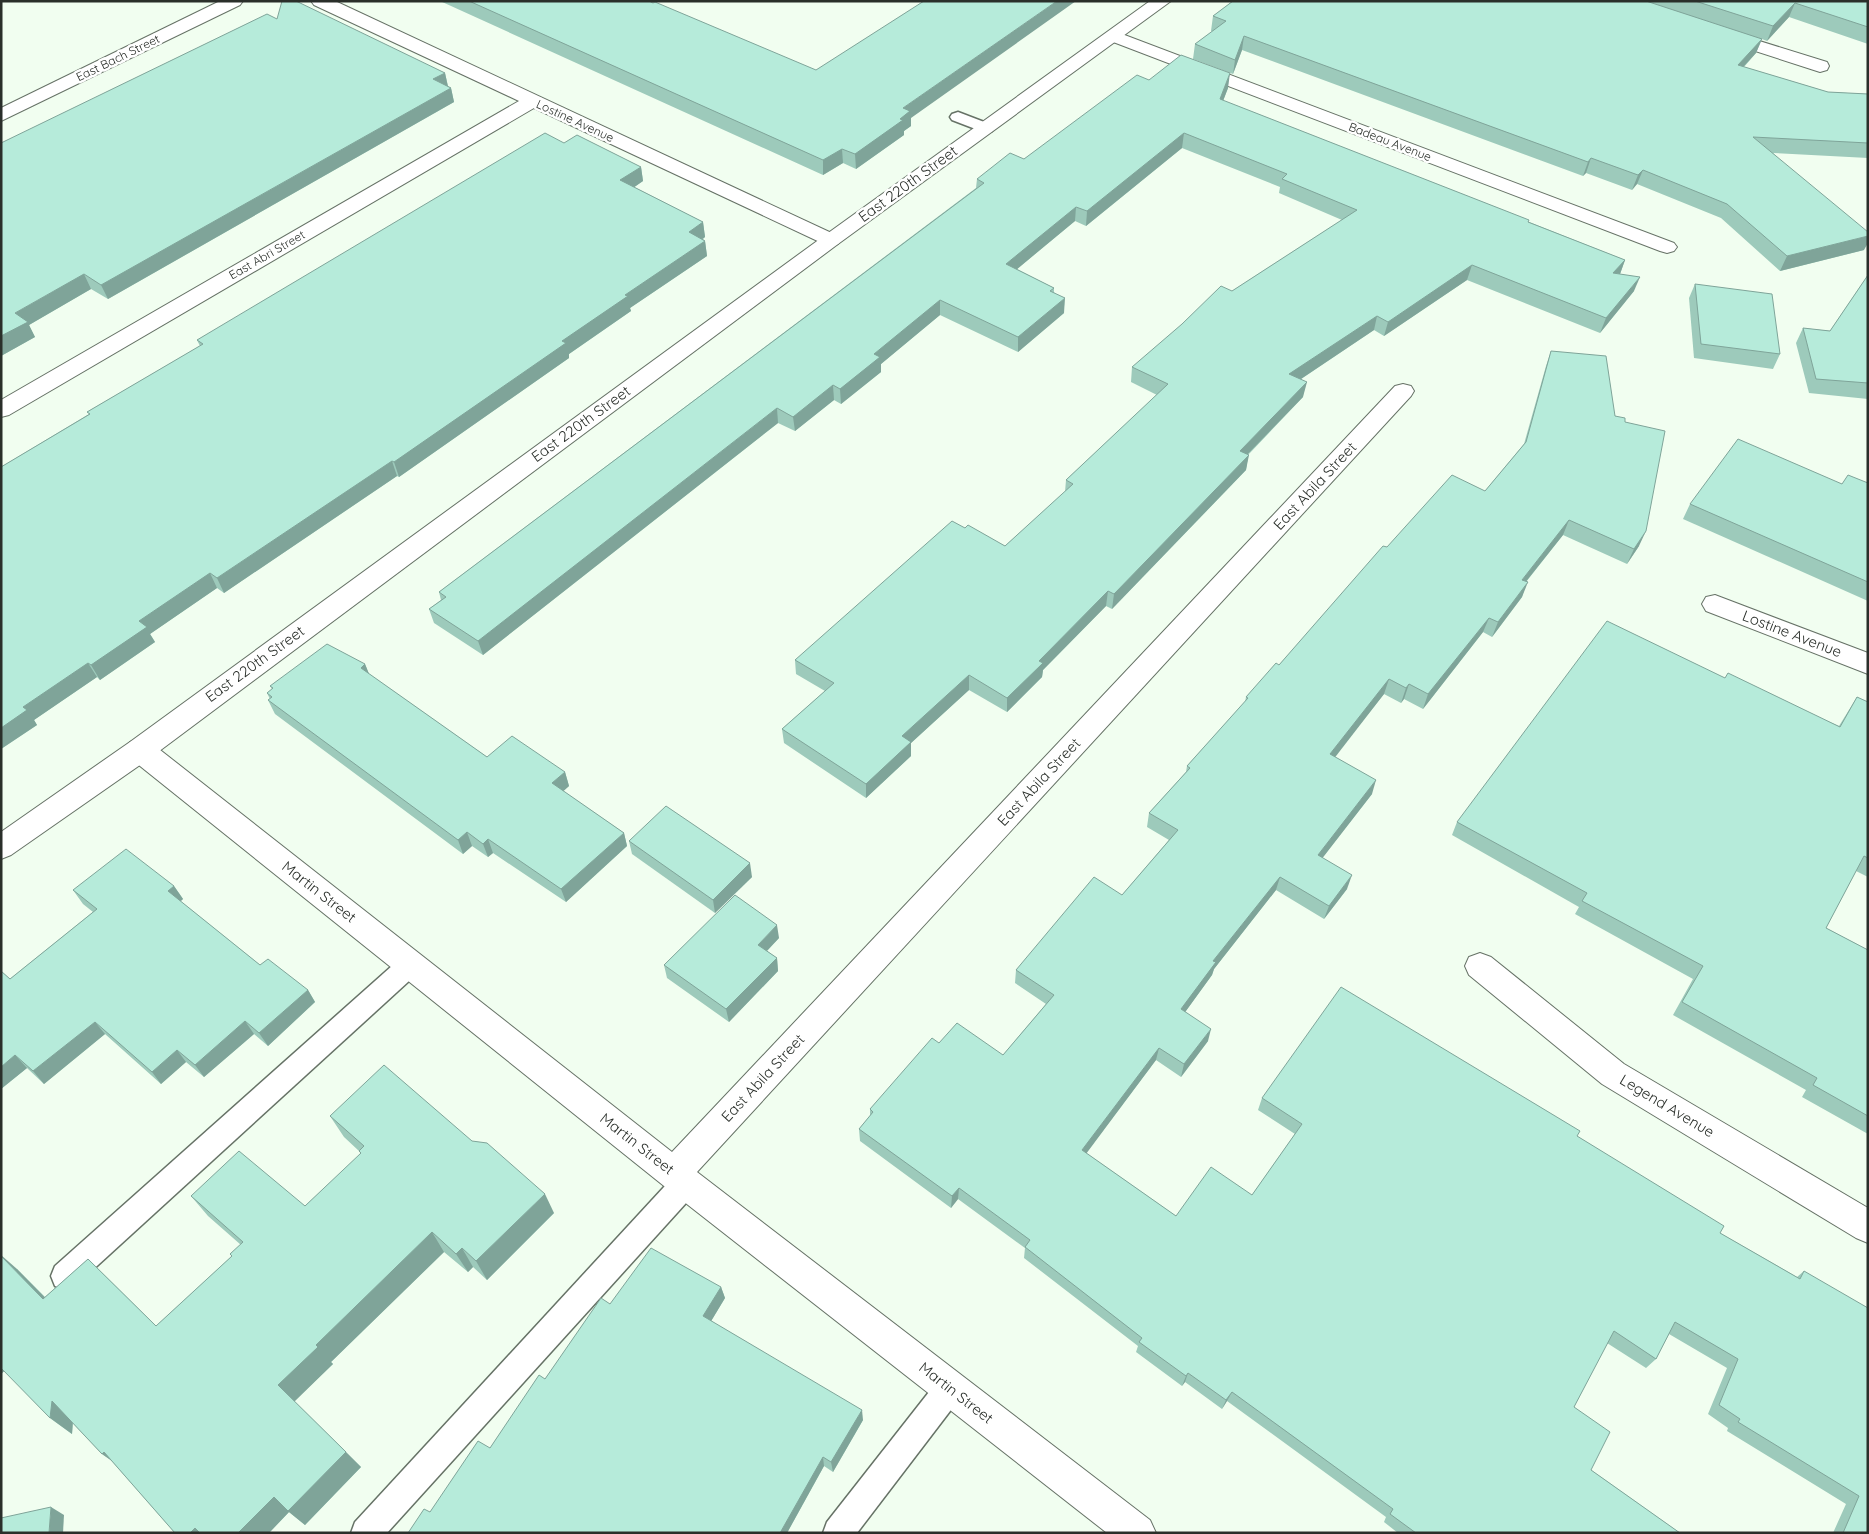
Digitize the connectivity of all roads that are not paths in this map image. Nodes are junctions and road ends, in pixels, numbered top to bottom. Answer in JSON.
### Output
{"nodes":[{"id":1,"x":234,"y":1,"type":"edge"},
{"id":2,"x":320,"y":1,"type":"edge"},
{"id":3,"x":1162,"y":1,"type":"edge"},
{"id":4,"x":1706,"y":29,"type":"edge"},
{"id":5,"x":1114,"y":36,"type":"junction"},
{"id":6,"x":1820,"y":66,"type":"dead end"},
{"id":7,"x":532,"y":101,"type":"junction"},
{"id":8,"x":1,"y":115,"type":"edge"},
{"id":9,"x":958,"y":117,"type":"dead end"},
{"id":10,"x":986,"y":128,"type":"junction"},
{"id":11,"x":831,"y":240,"type":"junction"},
{"id":12,"x":1667,"y":247,"type":"dead end"},
{"id":13,"x":1403,"y":391,"type":"dead end"},
{"id":14,"x":1,"y":410,"type":"edge"},
{"id":15,"x":1715,"y":604,"type":"dead end"},
{"id":16,"x":1868,"y":664,"type":"edge"},
{"id":17,"x":140,"y":750,"type":"junction"},
{"id":18,"x":1,"y":847,"type":"edge"},
{"id":19,"x":411,"y":964,"type":"junction"},
{"id":20,"x":1480,"y":966,"type":"dead end"},
{"id":21,"x":680,"y":1178,"type":"junction"},
{"id":22,"x":1868,"y":1227,"type":"edge"},
{"id":23,"x":65,"y":1276,"type":"dead end"},
{"id":24,"x":950,"y":1388,"type":"junction"},
{"id":25,"x":366,"y":1533,"type":"edge"},
{"id":26,"x":838,"y":1533,"type":"edge"},
{"id":27,"x":1137,"y":1533,"type":"edge"}],
"edges":[{"from":1,"to":8,"type":"street","name":"East Bach Street"},
{"from":2,"to":7,"type":"street","name":"Lostine Avenue"},
{"from":3,"to":5,"type":"street","name":"East 220th Street"},
{"from":4,"to":6,"type":"street"},
{"from":5,"to":10,"type":"street","name":"East 220th Street"},
{"from":5,"to":12,"type":"street","name":"Badeau Avenue"},
{"from":7,"to":11,"type":"street","name":"Lostine Avenue"},
{"from":7,"to":14,"type":"street","name":"East Abri Street"},
{"from":9,"to":10,"type":"lane"},
{"from":10,"to":11,"type":"street","name":"East 220th Street"},
{"from":11,"to":17,"type":"street","name":"East 220th Street"},
{"from":13,"to":21,"type":"street","name":"East Abila Street"},
{"from":15,"to":16,"type":"street","name":"Lostine Avenue"},
{"from":17,"to":18,"type":"street","name":"East 220th Street"},
{"from":17,"to":19,"type":"street","name":"Martin Street"},
{"from":19,"to":21,"type":"street","name":"Martin Street"},
{"from":19,"to":23,"type":"lane"},
{"from":20,"to":22,"type":"street","name":"Legend Avenue"},
{"from":21,"to":24,"type":"street","name":"Martin Street"},
{"from":21,"to":25,"type":"lane"},
{"from":24,"to":26,"type":"lane"},
{"from":24,"to":27,"type":"street","name":"Martin Street"}]}
